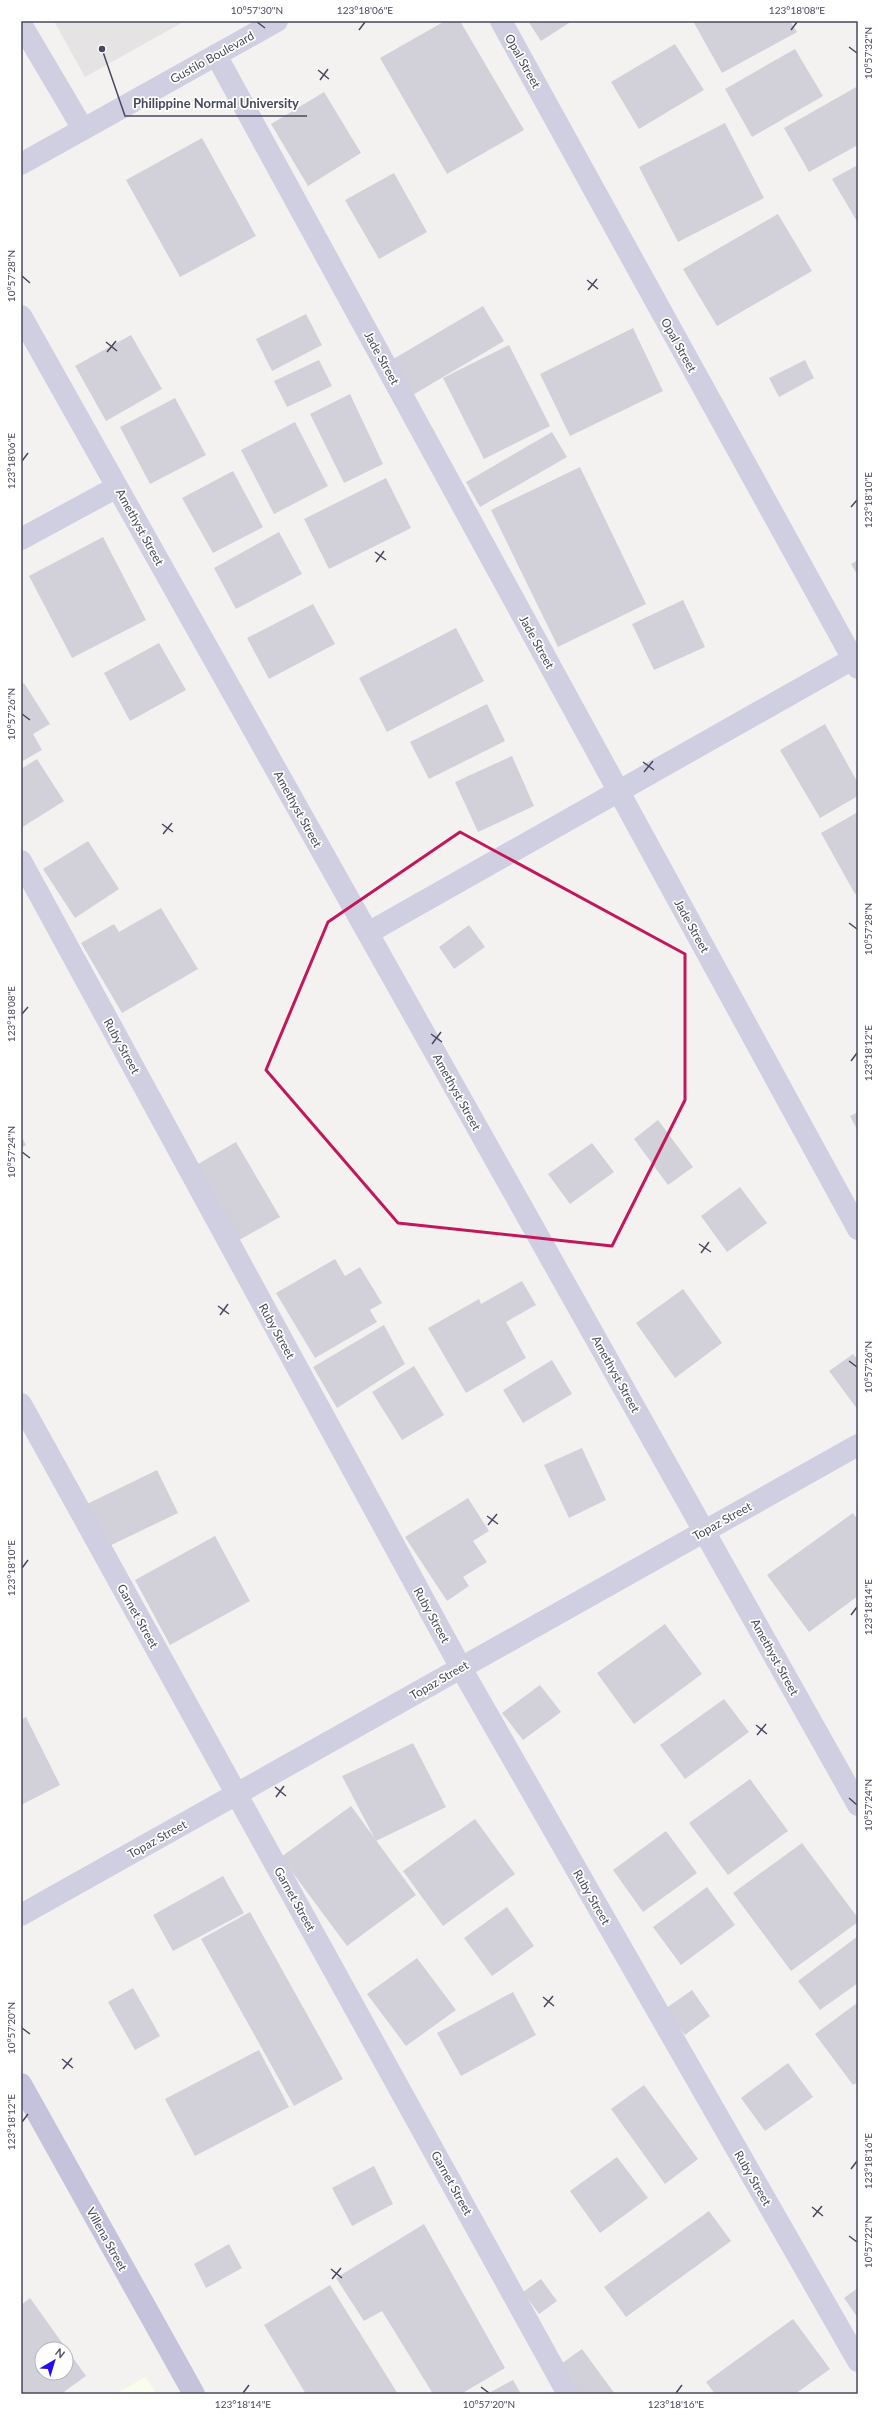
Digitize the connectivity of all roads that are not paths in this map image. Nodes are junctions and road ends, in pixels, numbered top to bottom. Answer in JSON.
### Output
{"nodes":[{"id":1,"x":277,"y":21,"type":"edge"},
{"id":2,"x":501,"y":21,"type":"edge"},
{"id":3,"x":21,"y":24,"type":"edge"},
{"id":4,"x":216,"y":55,"type":"junction"},
{"id":5,"x":83,"y":129,"type":"junction"},
{"id":6,"x":21,"y":164,"type":"edge"},
{"id":7,"x":21,"y":316,"type":"edge"},
{"id":8,"x":117,"y":487,"type":"junction"},
{"id":9,"x":21,"y":539,"type":"edge"},
{"id":10,"x":856,"y":661,"type":"edge"},
{"id":11,"x":618,"y":791,"type":"junction"},
{"id":12,"x":21,"y":861,"type":"edge"},
{"id":13,"x":368,"y":933,"type":"junction"},
{"id":14,"x":858,"y":1229,"type":"edge"},
{"id":15,"x":21,"y":1404,"type":"edge"},
{"id":16,"x":858,"y":1445,"type":"edge"},
{"id":17,"x":704,"y":1531,"type":"junction"},
{"id":18,"x":461,"y":1668,"type":"junction"},
{"id":19,"x":237,"y":1794,"type":"junction"},
{"id":20,"x":858,"y":1805,"type":"edge"},
{"id":21,"x":21,"y":1915,"type":"edge"},
{"id":22,"x":21,"y":2084,"type":"edge"},
{"id":23,"x":858,"y":2361,"type":"edge"},
{"id":24,"x":194,"y":2394,"type":"edge"},
{"id":25,"x":568,"y":2394,"type":"edge"}],
"edges":[{"from":1,"to":4,"type":"street","name":"Gustilo Boulevard"},
{"from":2,"to":10,"type":"street","name":"Opal Street"},
{"from":3,"to":5,"type":"street"},
{"from":4,"to":5,"type":"street","name":"Gustilo Boulevard"},
{"from":4,"to":11,"type":"street","name":"Jade Street"},
{"from":5,"to":6,"type":"street","name":"Gustilo Boulevard"},
{"from":7,"to":8,"type":"street","name":"Amethyst Street"},
{"from":8,"to":9,"type":"street"},
{"from":8,"to":13,"type":"street","name":"Amethyst Street"},
{"from":10,"to":11,"type":"street"},
{"from":11,"to":13,"type":"street"},
{"from":11,"to":14,"type":"street","name":"Jade Street"},
{"from":12,"to":18,"type":"street","name":"Ruby Street"},
{"from":13,"to":17,"type":"street","name":"Amethyst Street"},
{"from":15,"to":19,"type":"street","name":"Garnet Street"},
{"from":16,"to":17,"type":"street","name":"Topaz Street"},
{"from":17,"to":18,"type":"street","name":"Topaz Street"},
{"from":17,"to":20,"type":"street","name":"Amethyst Street"},
{"from":18,"to":19,"type":"street","name":"Topaz Street"},
{"from":18,"to":23,"type":"street","name":"Ruby Street"},
{"from":19,"to":21,"type":"street","name":"Topaz Street"},
{"from":19,"to":25,"type":"street","name":"Garnet Street"},
{"from":22,"to":24,"type":"main road","name":"Villena Street"}]}
